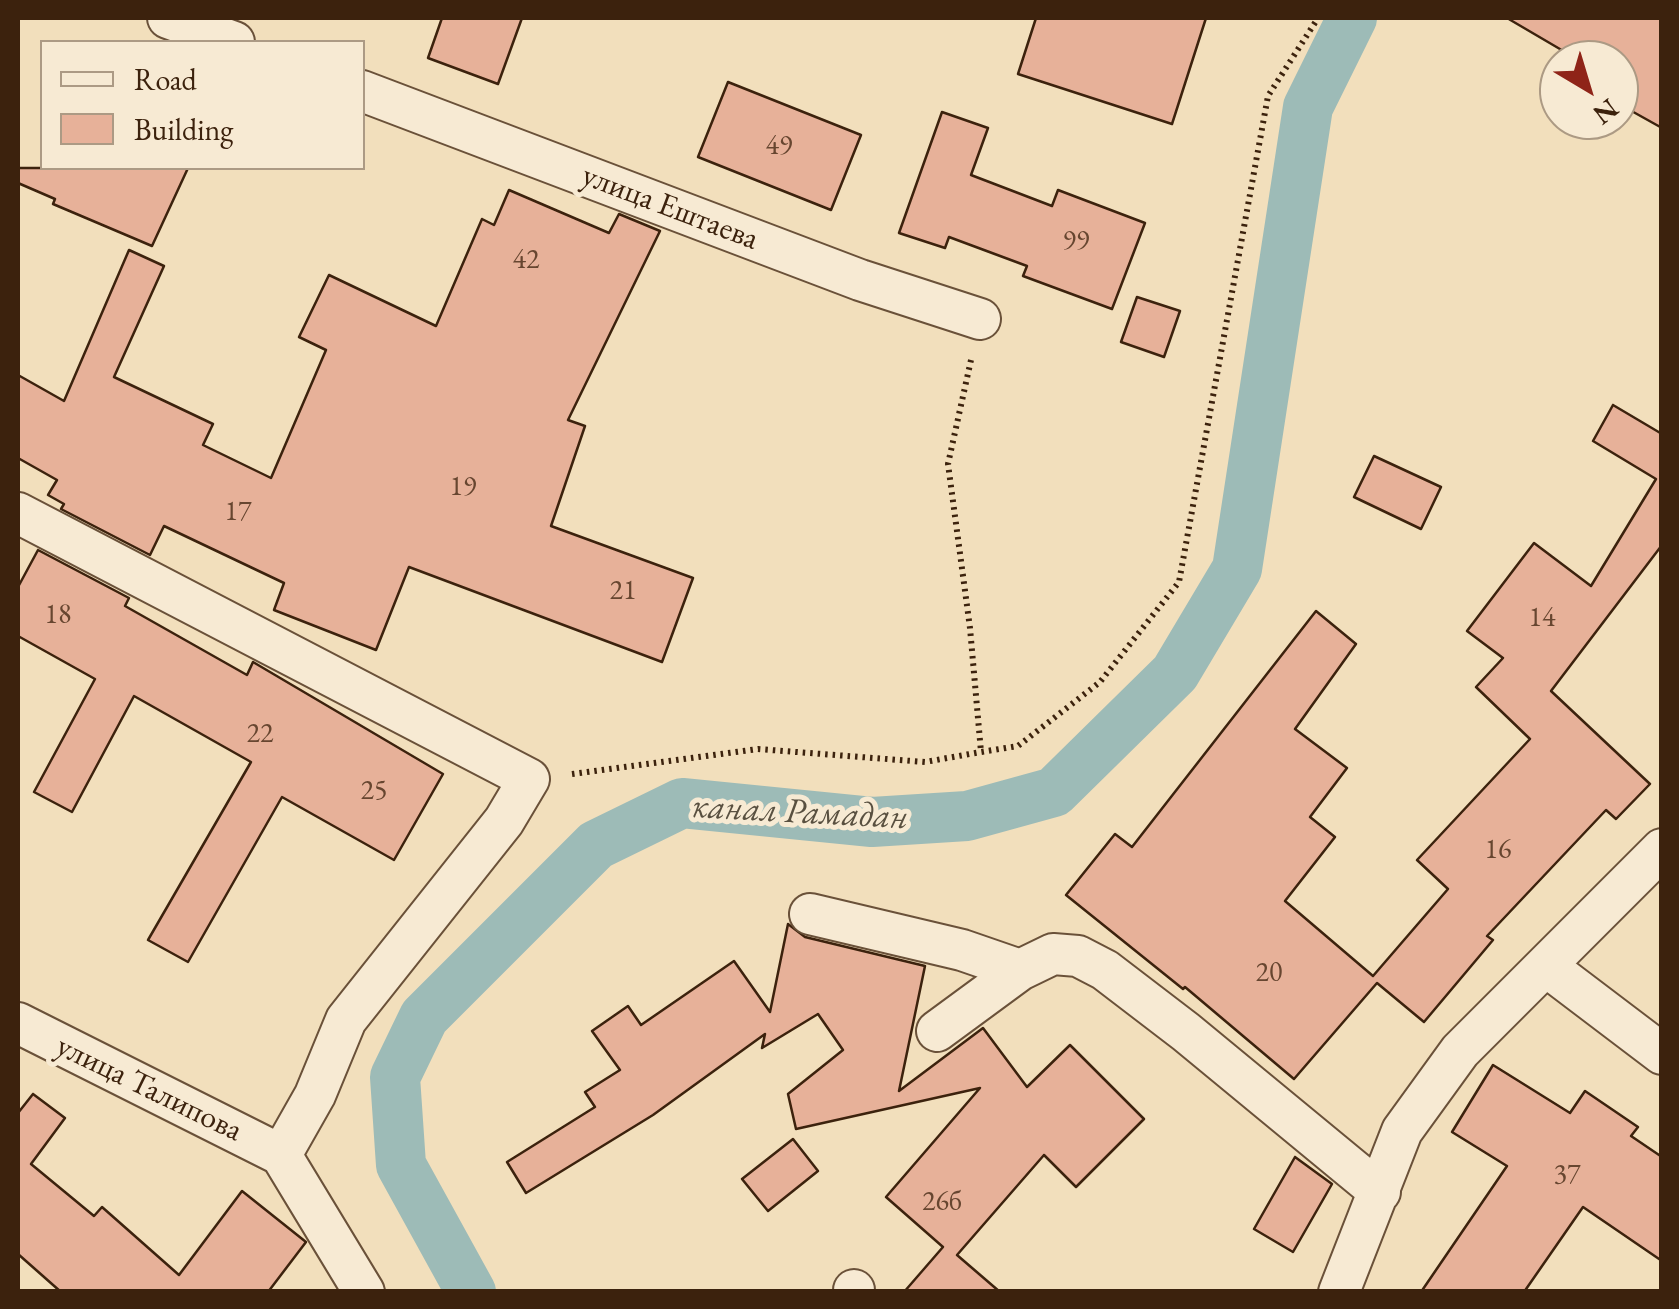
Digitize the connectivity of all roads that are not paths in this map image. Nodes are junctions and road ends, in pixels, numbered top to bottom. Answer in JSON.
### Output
{"nodes":[{"id":1,"x":168,"y":18,"type":"edge"},
{"id":2,"x":228,"y":40,"type":"edge"},
{"id":3,"x":365,"y":93,"type":"edge"},
{"id":4,"x":980,"y":320,"type":"road end"},
{"id":5,"x":18,"y":513,"type":"edge"},
{"id":6,"x":1662,"y":849,"type":"edge"},
{"id":7,"x":810,"y":914,"type":"dead end"},
{"id":8,"x":1546,"y":966,"type":"junction"},
{"id":9,"x":1020,"y":970,"type":"junction"},
{"id":10,"x":18,"y":1024,"type":"edge"},
{"id":11,"x":937,"y":1030,"type":"dead end"},
{"id":12,"x":1662,"y":1054,"type":"edge"},
{"id":13,"x":281,"y":1155,"type":"junction"},
{"id":14,"x":1380,"y":1192,"type":"junction"},
{"id":15,"x":364,"y":1292,"type":"edge"},
{"id":16,"x":1339,"y":1292,"type":"edge"}],
"edges":[{"from":1,"to":2,"type":"street"},
{"from":3,"to":4,"type":"street","name":"улица Ештаева"},
{"from":5,"to":13,"type":"street"},
{"from":6,"to":8,"type":"street"},
{"from":7,"to":9,"type":"street"},
{"from":8,"to":12,"type":"street"},
{"from":8,"to":14,"type":"street"},
{"from":9,"to":11,"type":"street"},
{"from":9,"to":14,"type":"street"},
{"from":10,"to":13,"type":"street","name":"улица Талипова"},
{"from":13,"to":15,"type":"street"},
{"from":14,"to":16,"type":"street"}]}
